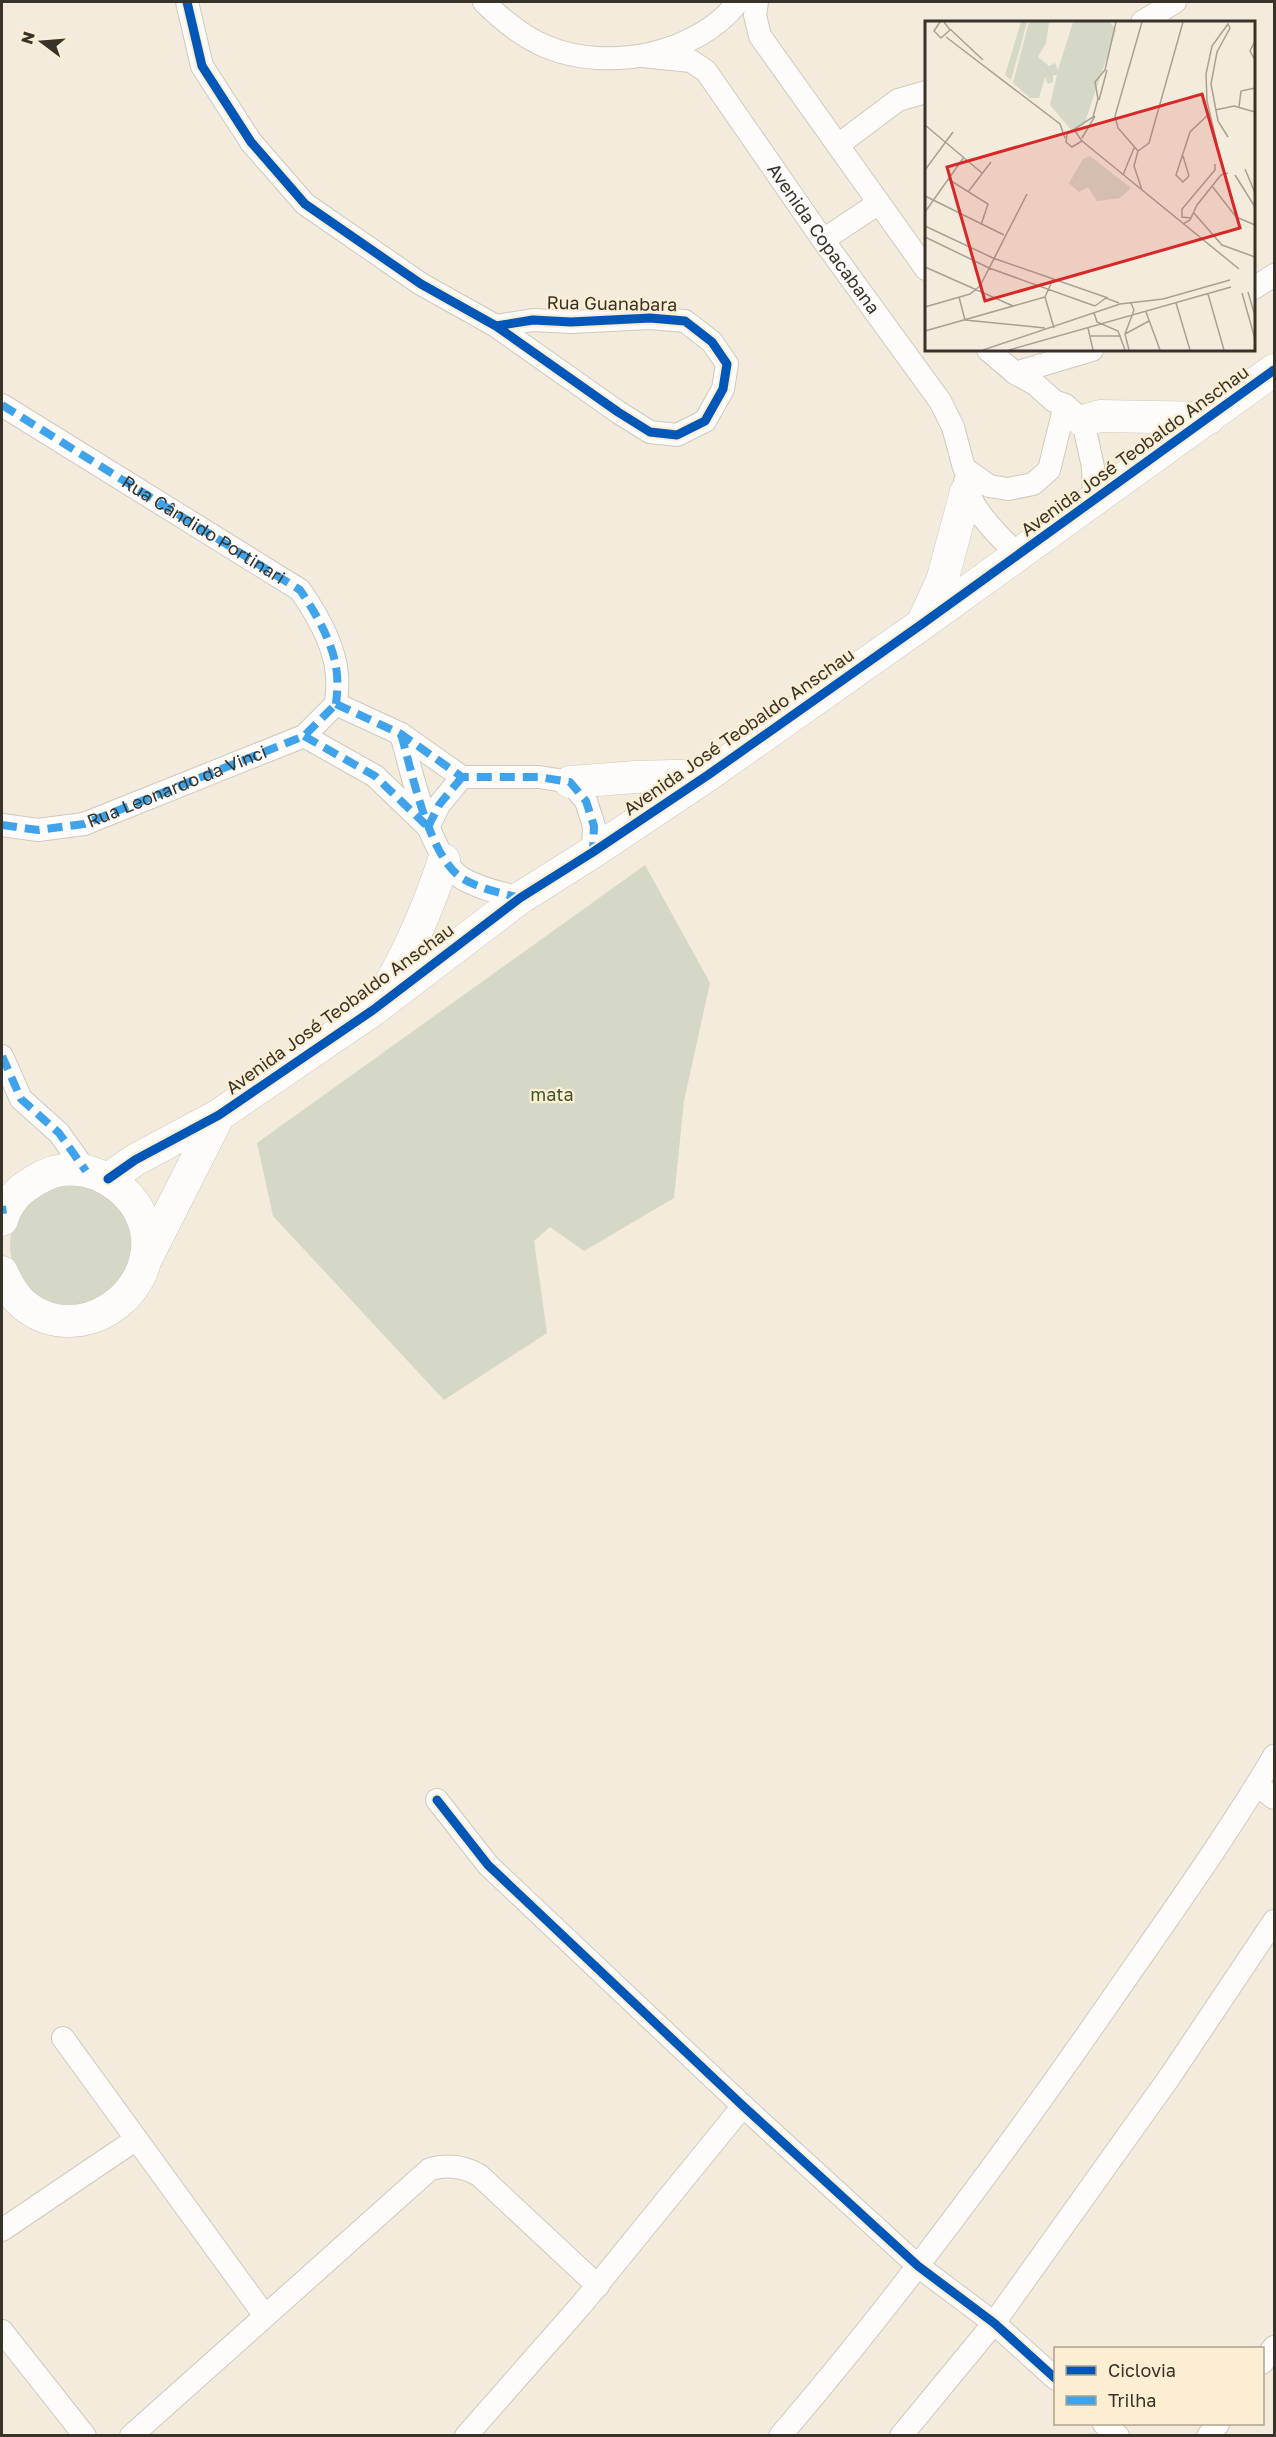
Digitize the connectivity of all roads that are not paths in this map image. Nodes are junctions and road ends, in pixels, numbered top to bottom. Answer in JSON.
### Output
{"nodes":[{"id":1,"x":187,"y":2,"type":"edge"},
{"id":2,"x":484,"y":2,"type":"edge"},
{"id":3,"x":738,"y":2,"type":"edge"},
{"id":4,"x":756,"y":2,"type":"edge"},
{"id":5,"x":1176,"y":2,"type":"edge"},
{"id":6,"x":1144,"y":21,"type":"edge"},
{"id":7,"x":642,"y":56,"type":"junction"},
{"id":8,"x":925,"y":93,"type":"edge"},
{"id":9,"x":838,"y":145,"type":"junction"},
{"id":10,"x":879,"y":203,"type":"junction"},
{"id":11,"x":823,"y":240,"type":"junction"},
{"id":12,"x":925,"y":266,"type":"edge"},
{"id":13,"x":1275,"y":275,"type":"edge"},
{"id":14,"x":1255,"y":287,"type":"edge"},
{"id":15,"x":496,"y":326,"type":"junction"},
{"id":16,"x":989,"y":351,"type":"edge"},
{"id":17,"x":1089,"y":351,"type":"edge"},
{"id":18,"x":1275,"y":370,"type":"edge"},
{"id":19,"x":1015,"y":373,"type":"junction"},
{"id":20,"x":2,"y":405,"type":"edge"},
{"id":21,"x":1074,"y":413,"type":"junction"},
{"id":22,"x":1209,"y":418,"type":"junction"},
{"id":23,"x":965,"y":480,"type":"junction"},
{"id":24,"x":1094,"y":501,"type":"junction"},
{"id":25,"x":1018,"y":555,"type":"junction"},
{"id":26,"x":922,"y":624,"type":"junction"},
{"id":27,"x":336,"y":704,"type":"junction"},
{"id":28,"x":401,"y":734,"type":"junction"},
{"id":29,"x":304,"y":736,"type":"junction"},
{"id":30,"x":708,"y":775,"type":"junction"},
{"id":31,"x":462,"y":777,"type":"junction"},
{"id":32,"x":570,"y":782,"type":"junction"},
{"id":33,"x":2,"y":825,"type":"edge"},
{"id":34,"x":428,"y":828,"type":"junction"},
{"id":35,"x":593,"y":852,"type":"junction"},
{"id":36,"x":444,"y":860,"type":"junction"},
{"id":37,"x":520,"y":898,"type":"junction"},
{"id":38,"x":373,"y":1010,"type":"junction"},
{"id":39,"x":2,"y":1056,"type":"edge"},
{"id":40,"x":219,"y":1115,"type":"junction"},
{"id":41,"x":97,"y":1175,"type":"junction"},
{"id":42,"x":2,"y":1213,"type":"edge"},
{"id":43,"x":146,"y":1260,"type":"junction"},
{"id":44,"x":2,"y":1272,"type":"edge"},
{"id":45,"x":2,"y":1309,"type":"edge"},
{"id":46,"x":52,"y":1319,"type":"junction"},
{"id":47,"x":1275,"y":1756,"type":"edge"},
{"id":48,"x":1266,"y":1792,"type":"edge"},
{"id":49,"x":437,"y":1800,"type":"dead end"},
{"id":50,"x":1275,"y":1921,"type":"edge"},
{"id":51,"x":63,"y":2038,"type":"dead end"},
{"id":52,"x":743,"y":2106,"type":"junction"},
{"id":53,"x":135,"y":2140,"type":"junction"},
{"id":54,"x":2,"y":2230,"type":"edge"},
{"id":55,"x":918,"y":2266,"type":"junction"},
{"id":56,"x":598,"y":2286,"type":"junction"},
{"id":57,"x":265,"y":2316,"type":"junction"},
{"id":58,"x":994,"y":2322,"type":"junction"},
{"id":59,"x":2,"y":2331,"type":"edge"},
{"id":60,"x":1275,"y":2347,"type":"edge"},
{"id":61,"x":1264,"y":2362,"type":"edge"},
{"id":62,"x":1054,"y":2377,"type":"edge"},
{"id":63,"x":1105,"y":2425,"type":"edge"},
{"id":64,"x":85,"y":2436,"type":"edge"},
{"id":65,"x":131,"y":2436,"type":"edge"},
{"id":66,"x":466,"y":2436,"type":"edge"},
{"id":67,"x":780,"y":2436,"type":"edge"},
{"id":68,"x":901,"y":2436,"type":"edge"},
{"id":69,"x":1118,"y":2436,"type":"edge"}],
"edges":[{"from":1,"to":15,"type":"street","name":"Rua Guanabara"},
{"from":2,"to":7,"type":"street"},
{"from":3,"to":7,"type":"street"},
{"from":4,"to":9,"type":"street"},
{"from":5,"to":6,"type":"street"},
{"from":7,"to":11,"type":"street","name":"Avenida Copacabana"},
{"from":8,"to":9,"type":"street"},
{"from":9,"to":10,"type":"street"},
{"from":10,"to":11,"type":"street"},
{"from":10,"to":12,"type":"street"},
{"from":11,"to":23,"type":"street","name":"Avenida Copacabana"},
{"from":13,"to":14,"type":"street"},
{"from":15,"to":15,"type":"street","name":"Rua Guanabara"},
{"from":16,"to":19,"type":"street"},
{"from":17,"to":19,"type":"street"},
{"from":18,"to":22,"type":"street","name":"Avenida José Teobaldo Anschau"},
{"from":19,"to":21,"type":"street"},
{"from":20,"to":27,"type":"street","name":"Rua Cândido Portinari"},
{"from":21,"to":22,"type":"street"},
{"from":21,"to":23,"type":"street"},
{"from":21,"to":24,"type":"street"},
{"from":22,"to":24,"type":"street","name":"Avenida José Teobaldo Anschau"},
{"from":23,"to":25,"type":"street","name":"Avenida Copacabana"},
{"from":23,"to":26,"type":"street"},
{"from":24,"to":25,"type":"street","name":"Avenida José Teobaldo Anschau"},
{"from":25,"to":26,"type":"street","name":"Avenida José Teobaldo Anschau"},
{"from":26,"to":30,"type":"street","name":"Avenida José Teobaldo Anschau"},
{"from":27,"to":28,"type":"street"},
{"from":27,"to":29,"type":"street","name":"Rua Leonardo da Vinci"},
{"from":28,"to":31,"type":"street"},
{"from":28,"to":34,"type":"street"},
{"from":29,"to":33,"type":"street","name":"Rua Leonardo da Vinci"},
{"from":29,"to":34,"type":"street"},
{"from":30,"to":32,"type":"street"},
{"from":30,"to":35,"type":"street","name":"Avenida José Teobaldo Anschau"},
{"from":31,"to":32,"type":"street"},
{"from":31,"to":34,"type":"street"},
{"from":32,"to":35,"type":"street"},
{"from":34,"to":36,"type":"street"},
{"from":35,"to":37,"type":"street","name":"Avenida José Teobaldo Anschau"},
{"from":36,"to":37,"type":"street"},
{"from":36,"to":38,"type":"street"},
{"from":37,"to":38,"type":"street","name":"Avenida José Teobaldo Anschau"},
{"from":38,"to":40,"type":"street","name":"Avenida José Teobaldo Anschau"},
{"from":39,"to":41,"type":"street"},
{"from":40,"to":41,"type":"street"},
{"from":40,"to":43,"type":"street","name":"Avenida José Teobaldo Anschau"},
{"from":41,"to":42,"type":"street"},
{"from":41,"to":43,"type":"street"},
{"from":43,"to":46,"type":"street","name":"Avenida José Teobaldo Anschau"},
{"from":44,"to":46,"type":"street"},
{"from":45,"to":46,"type":"street","name":"Avenida José Teobaldo Anschau"},
{"from":47,"to":48,"type":"street"},
{"from":48,"to":55,"type":"street"},
{"from":49,"to":52,"type":"street"},
{"from":50,"to":58,"type":"street"},
{"from":51,"to":53,"type":"street"},
{"from":52,"to":55,"type":"street"},
{"from":52,"to":56,"type":"street"},
{"from":53,"to":54,"type":"street"},
{"from":53,"to":57,"type":"street"},
{"from":55,"to":58,"type":"street"},
{"from":55,"to":67,"type":"street"},
{"from":56,"to":57,"type":"street"},
{"from":56,"to":66,"type":"street"},
{"from":57,"to":65,"type":"street"},
{"from":58,"to":62,"type":"street"},
{"from":58,"to":68,"type":"street"},
{"from":59,"to":64,"type":"street"},
{"from":60,"to":61,"type":"street"},
{"from":63,"to":69,"type":"street"}]}
